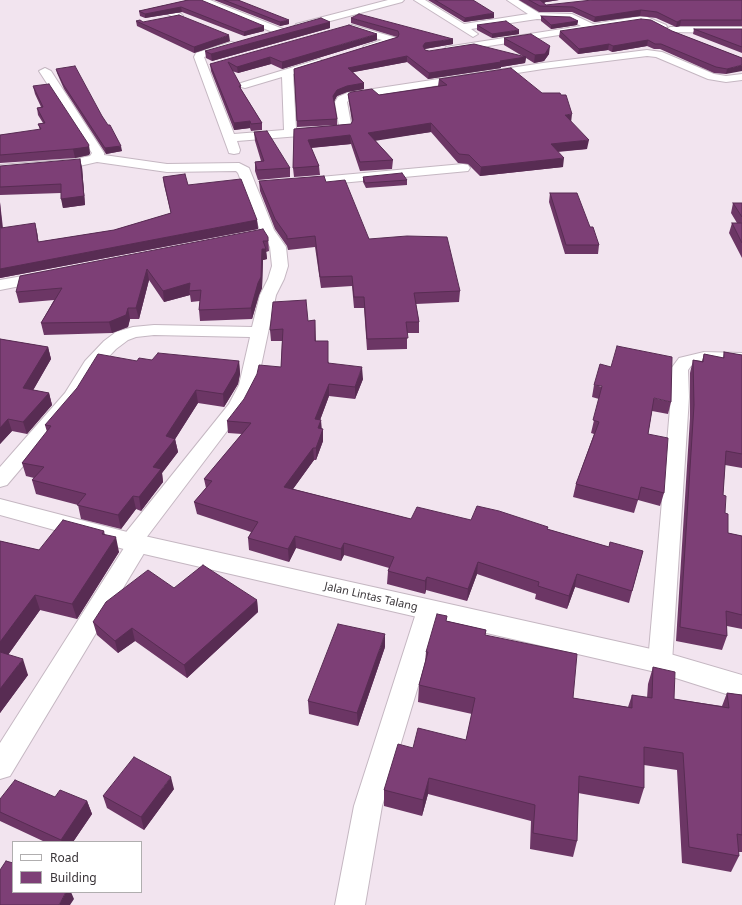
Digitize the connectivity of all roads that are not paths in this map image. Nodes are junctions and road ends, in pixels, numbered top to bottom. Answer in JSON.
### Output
{"nodes":[{"id":1,"x":202,"y":0,"type":"edge"},
{"id":2,"x":399,"y":0,"type":"edge"},
{"id":3,"x":419,"y":0,"type":"edge"},
{"id":4,"x":512,"y":0,"type":"edge"},
{"id":5,"x":542,"y":6,"type":"edge"},
{"id":6,"x":526,"y":8,"type":"junction"},
{"id":7,"x":164,"y":14,"type":"edge"},
{"id":8,"x":538,"y":16,"type":"junction"},
{"id":9,"x":183,"y":18,"type":"edge"},
{"id":10,"x":326,"y":20,"type":"junction"},
{"id":11,"x":462,"y":27,"type":"junction"},
{"id":12,"x":592,"y":27,"type":"junction"},
{"id":13,"x":670,"y":30,"type":"junction"},
{"id":14,"x":742,"y":30,"type":"edge"},
{"id":15,"x":279,"y":31,"type":"junction"},
{"id":16,"x":264,"y":35,"type":"edge"},
{"id":17,"x":229,"y":36,"type":"edge"},
{"id":18,"x":697,"y":41,"type":"edge"},
{"id":19,"x":486,"y":43,"type":"junction"},
{"id":20,"x":362,"y":50,"type":"edge"},
{"id":21,"x":443,"y":50,"type":"edge"},
{"id":22,"x":332,"y":59,"type":"edge"},
{"id":23,"x":217,"y":65,"type":"edge"},
{"id":24,"x":203,"y":68,"type":"junction"},
{"id":25,"x":45,"y":71,"type":"dead end"},
{"id":26,"x":287,"y":72,"type":"junction"},
{"id":27,"x":238,"y":73,"type":"edge"},
{"id":28,"x":742,"y":77,"type":"edge"},
{"id":29,"x":245,"y":85,"type":"junction"},
{"id":30,"x":253,"y":95,"type":"dead end"},
{"id":31,"x":290,"y":133,"type":"junction"},
{"id":32,"x":230,"y":138,"type":"junction"},
{"id":33,"x":96,"y":158,"type":"junction"},
{"id":34,"x":239,"y":167,"type":"junction"},
{"id":35,"x":463,"y":168,"type":"dead end"},
{"id":36,"x":0,"y":170,"type":"edge"},
{"id":37,"x":282,"y":184,"type":"edge"},
{"id":38,"x":61,"y":274,"type":"edge"},
{"id":39,"x":0,"y":285,"type":"edge"},
{"id":40,"x":261,"y":332,"type":"junction"},
{"id":41,"x":742,"y":358,"type":"edge"},
{"id":42,"x":0,"y":480,"type":"edge"},
{"id":43,"x":0,"y":506,"type":"edge"},
{"id":44,"x":135,"y":543,"type":"junction"},
{"id":45,"x":428,"y":610,"type":"junction"},
{"id":46,"x":660,"y":662,"type":"junction"},
{"id":47,"x":742,"y":687,"type":"edge"},
{"id":48,"x":0,"y":767,"type":"edge"},
{"id":49,"x":350,"y":905,"type":"edge"}],
"edges":[{"from":1,"to":15,"type":"street"},
{"from":2,"to":10,"type":"street"},
{"from":3,"to":11,"type":"street"},
{"from":4,"to":6,"type":"street"},
{"from":5,"to":6,"type":"street"},
{"from":6,"to":8,"type":"street"},
{"from":7,"to":9,"type":"street"},
{"from":8,"to":11,"type":"street"},
{"from":8,"to":12,"type":"street"},
{"from":10,"to":15,"type":"street"},
{"from":10,"to":20,"type":"street"},
{"from":11,"to":19,"type":"street"},
{"from":12,"to":13,"type":"street"},
{"from":12,"to":19,"type":"street"},
{"from":13,"to":14,"type":"street"},
{"from":13,"to":18,"type":"street"},
{"from":15,"to":16,"type":"street"},
{"from":17,"to":24,"type":"street"},
{"from":19,"to":21,"type":"street"},
{"from":22,"to":26,"type":"street"},
{"from":23,"to":24,"type":"street"},
{"from":24,"to":32,"type":"street"},
{"from":25,"to":33,"type":"street"},
{"from":26,"to":29,"type":"street"},
{"from":26,"to":31,"type":"street"},
{"from":27,"to":29,"type":"street"},
{"from":28,"to":31,"type":"street"},
{"from":29,"to":30,"type":"street"},
{"from":31,"to":32,"type":"street"},
{"from":32,"to":34,"type":"street"},
{"from":33,"to":34,"type":"street"},
{"from":33,"to":36,"type":"street"},
{"from":34,"to":40,"type":"street"},
{"from":35,"to":37,"type":"street"},
{"from":38,"to":39,"type":"street"},
{"from":40,"to":42,"type":"street"},
{"from":40,"to":44,"type":"street"},
{"from":41,"to":46,"type":"street"},
{"from":43,"to":44,"type":"street","name":"Jalan Lintas Talang"},
{"from":44,"to":45,"type":"street","name":"Jalan Lintas Talang"},
{"from":44,"to":48,"type":"street"},
{"from":45,"to":46,"type":"street","name":"Jalan Lintas Talang"},
{"from":45,"to":49,"type":"street"},
{"from":46,"to":47,"type":"street","name":"Jalan Lintas Talang"}]}
